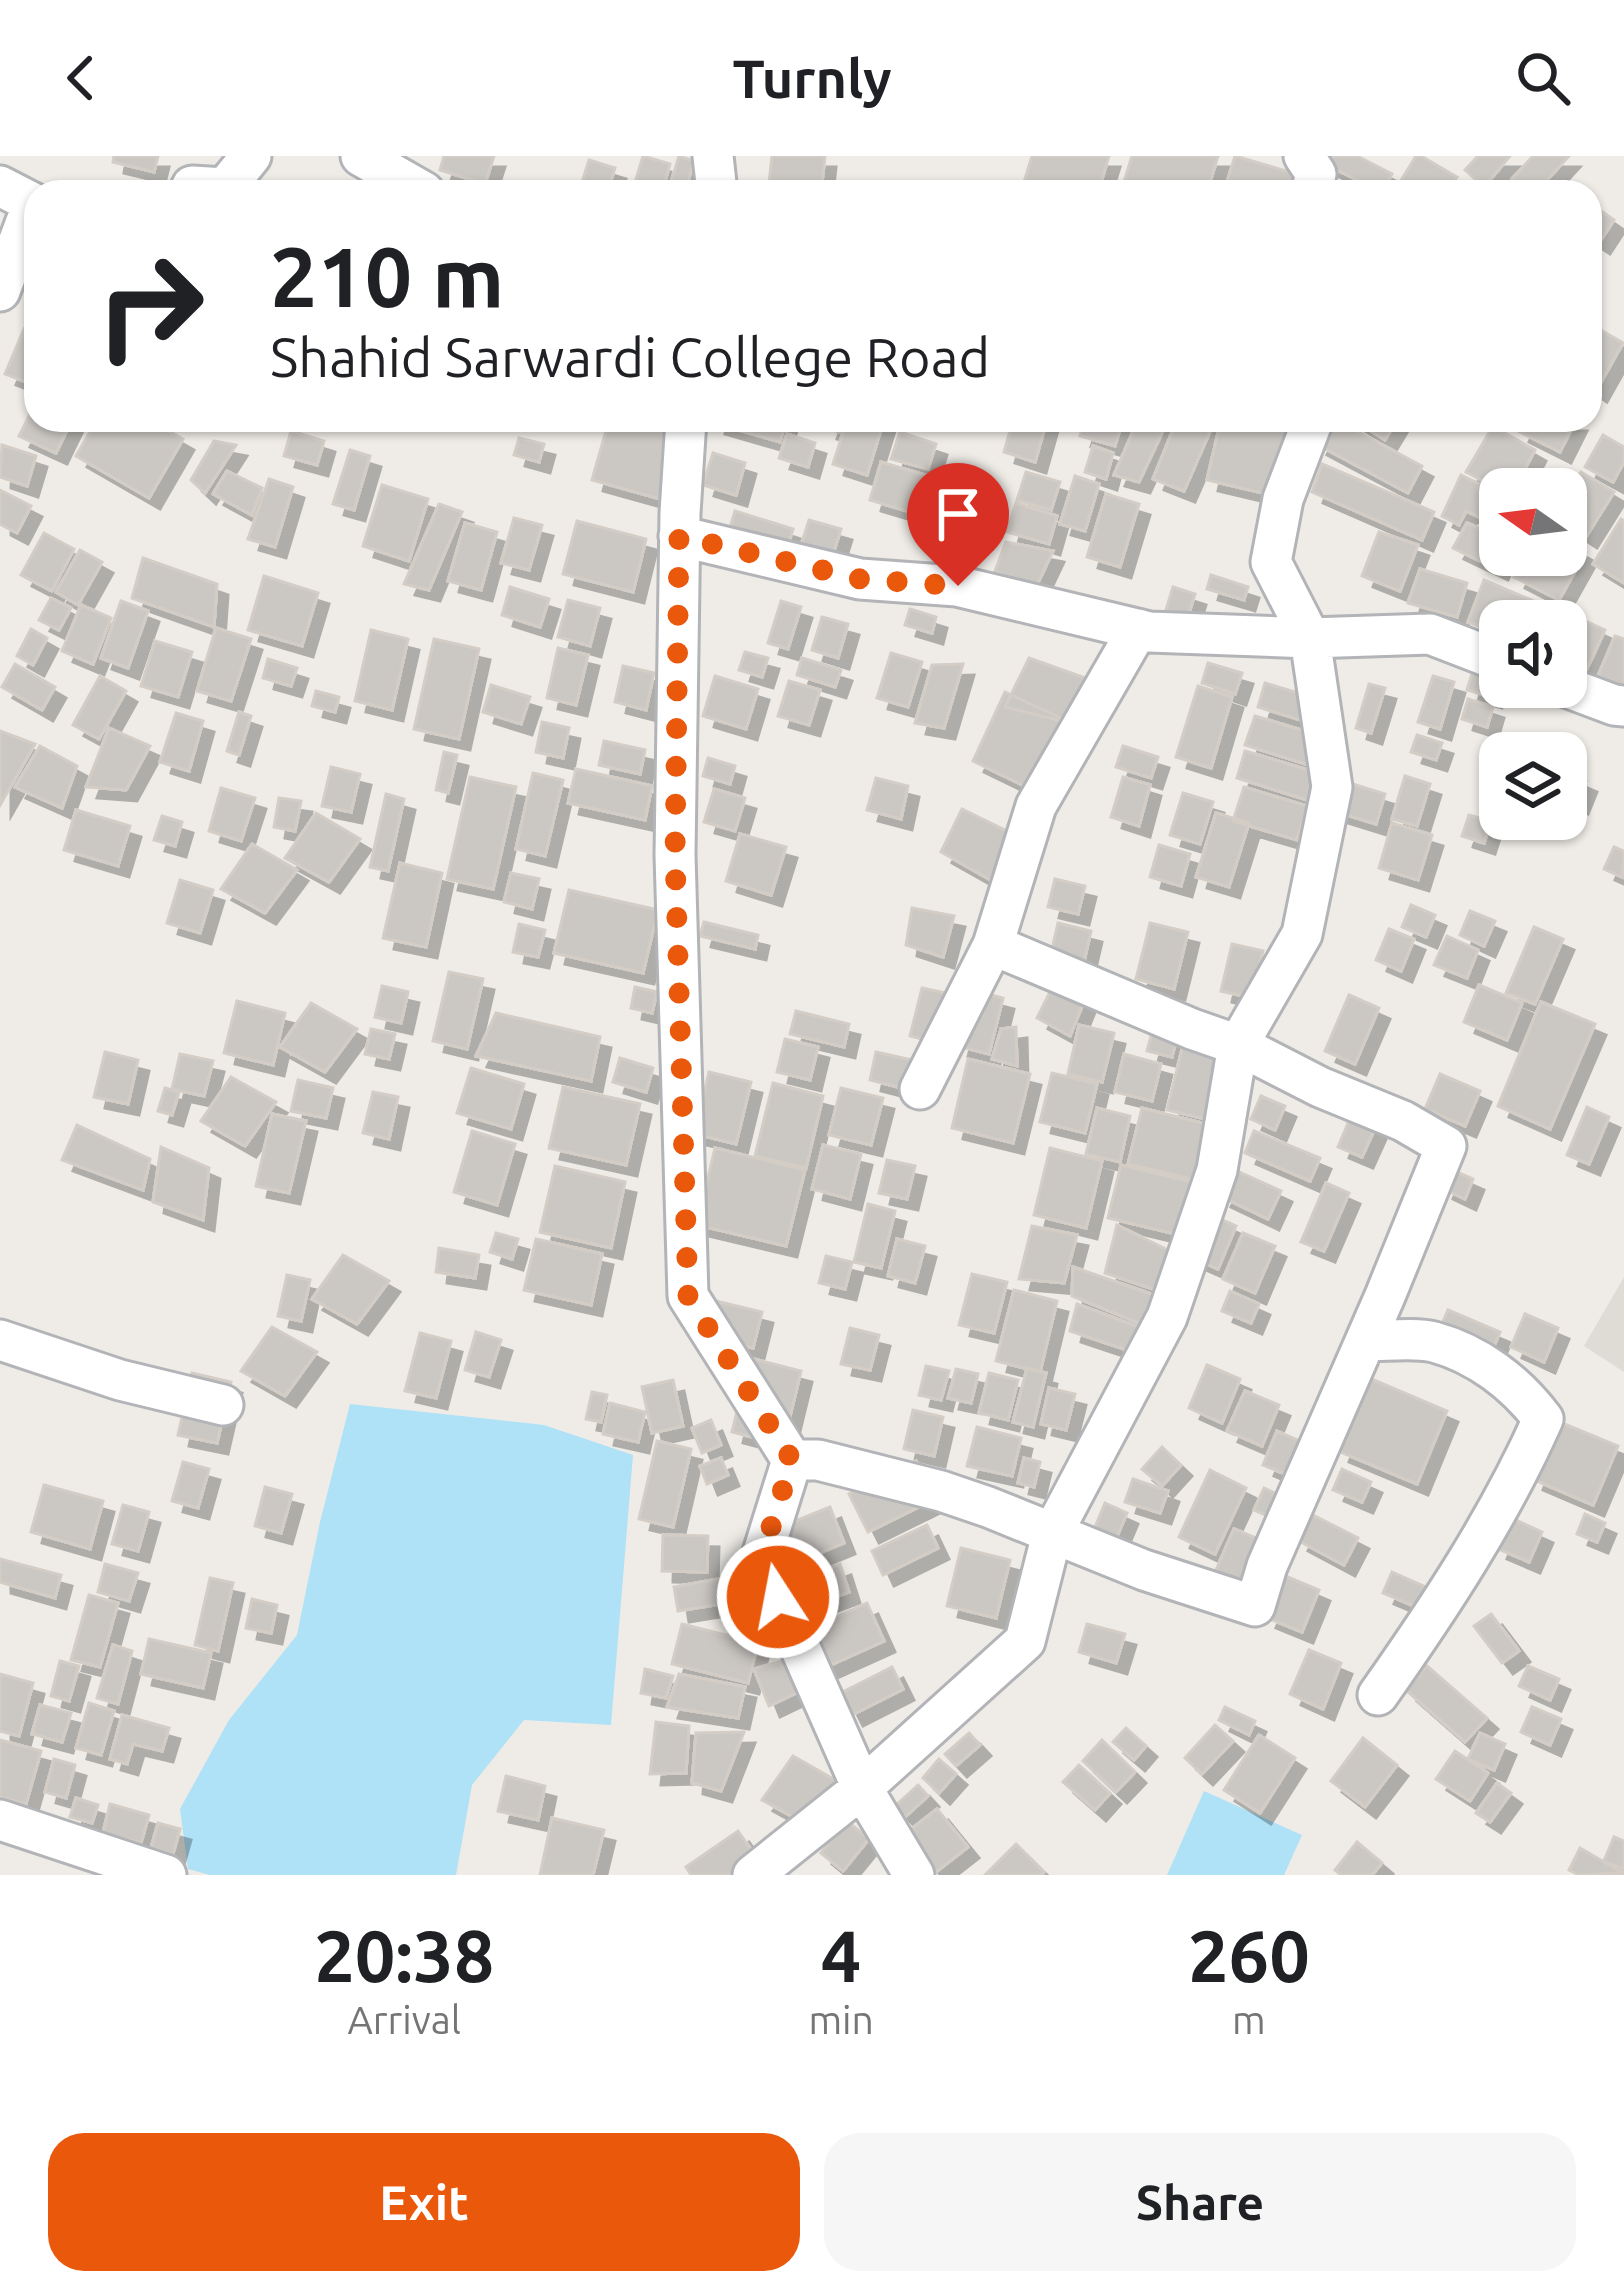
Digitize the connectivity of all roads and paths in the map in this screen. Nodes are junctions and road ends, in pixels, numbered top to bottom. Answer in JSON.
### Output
{"nodes":[{"id":1,"x":251,"y":156,"type":"edge"},
{"id":2,"x":361,"y":156,"type":"edge"},
{"id":3,"x":232,"y":180,"type":"edge"},
{"id":4,"x":408,"y":180,"type":"edge"},
{"id":5,"x":23,"y":198,"type":"edge"},
{"id":6,"x":0,"y":291,"type":"edge"},
{"id":7,"x":685,"y":432,"type":"edge"},
{"id":8,"x":1308,"y":432,"type":"edge"},
{"id":9,"x":679,"y":536,"type":"junction"},
{"id":10,"x":1138,"y":629,"type":"junction"},
{"id":11,"x":1310,"y":638,"type":"junction"},
{"id":12,"x":1479,"y":653,"type":"edge"},
{"id":13,"x":1587,"y":695,"type":"edge"},
{"id":14,"x":1624,"y":706,"type":"edge"},
{"id":15,"x":993,"y":945,"type":"junction"},
{"id":16,"x":1238,"y":1045,"type":"junction"},
{"id":17,"x":920,"y":1089,"type":"dead end"},
{"id":18,"x":0,"y":1340,"type":"edge"},
{"id":19,"x":1366,"y":1341,"type":"junction"},
{"id":20,"x":223,"y":1405,"type":"dead end"},
{"id":21,"x":792,"y":1460,"type":"junction"},
{"id":22,"x":1052,"y":1534,"type":"junction"},
{"id":23,"x":1378,"y":1695,"type":"dead end"},
{"id":24,"x":862,"y":1788,"type":"junction"},
{"id":25,"x":0,"y":1820,"type":"edge"},
{"id":26,"x":166,"y":1875,"type":"edge"},
{"id":27,"x":753,"y":1875,"type":"edge"},
{"id":28,"x":914,"y":1875,"type":"edge"}],
"edges":[{"from":1,"to":3,"type":"street"},
{"from":2,"to":4,"type":"street"},
{"from":5,"to":6,"type":"street"},
{"from":7,"to":9,"type":"street"},
{"from":8,"to":11,"type":"street"},
{"from":9,"to":10,"type":"street"},
{"from":9,"to":21,"type":"street"},
{"from":10,"to":11,"type":"street"},
{"from":10,"to":15,"type":"street"},
{"from":11,"to":12,"type":"street"},
{"from":11,"to":16,"type":"street"},
{"from":13,"to":14,"type":"street"},
{"from":15,"to":16,"type":"street"},
{"from":15,"to":17,"type":"street"},
{"from":16,"to":19,"type":"street"},
{"from":16,"to":22,"type":"street"},
{"from":18,"to":20,"type":"street"},
{"from":19,"to":22,"type":"street"},
{"from":19,"to":23,"type":"street"},
{"from":21,"to":22,"type":"street"},
{"from":21,"to":24,"type":"street"},
{"from":22,"to":24,"type":"street"},
{"from":24,"to":27,"type":"street"},
{"from":24,"to":28,"type":"street"},
{"from":25,"to":26,"type":"street"}]}
